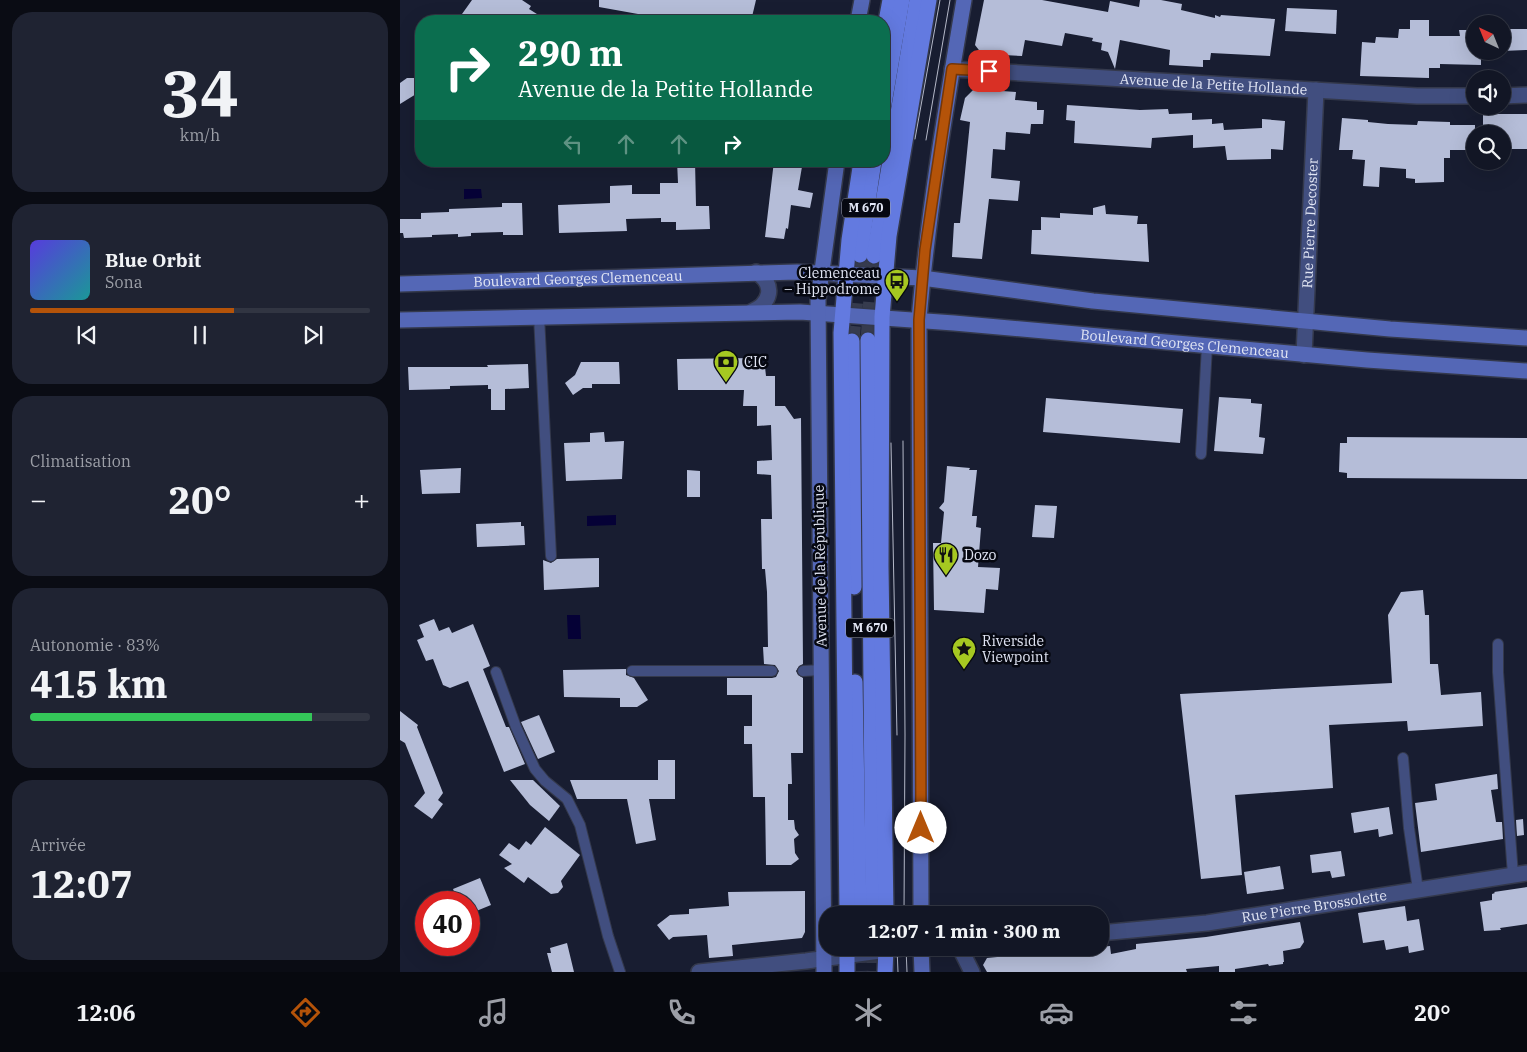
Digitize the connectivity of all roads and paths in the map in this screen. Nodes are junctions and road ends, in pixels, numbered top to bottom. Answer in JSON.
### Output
{"nodes":[{"id":1,"x":862,"y":0,"type":"edge"},
{"id":2,"x":890,"y":0,"type":"edge"},
{"id":3,"x":902,"y":0,"type":"edge"},
{"id":4,"x":917,"y":0,"type":"edge"},
{"id":5,"x":929,"y":0,"type":"edge"},
{"id":6,"x":964,"y":0,"type":"edge"},
{"id":7,"x":859,"y":15,"type":"edge"},
{"id":8,"x":887,"y":15,"type":"edge"},
{"id":9,"x":890,"y":69,"type":"edge"},
{"id":10,"x":952,"y":69,"type":"junction"},
{"id":11,"x":1316,"y":90,"type":"junction"},
{"id":12,"x":1527,"y":95,"type":"edge"},
{"id":13,"x":1466,"y":96,"type":"edge"},
{"id":14,"x":1511,"y":96,"type":"edge"},
{"id":15,"x":890,"y":145,"type":"edge"},
{"id":16,"x":836,"y":167,"type":"edge"},
{"id":17,"x":860,"y":167,"type":"edge"},
{"id":18,"x":874,"y":167,"type":"edge"},
{"id":19,"x":885,"y":167,"type":"edge"},
{"id":20,"x":756,"y":272,"type":"junction"},
{"id":21,"x":821,"y":273,"type":"junction"},
{"id":22,"x":845,"y":274,"type":"junction"},
{"id":23,"x":884,"y":276,"type":"junction"},
{"id":24,"x":922,"y":278,"type":"junction"},
{"id":25,"x":400,"y":284,"type":"edge"},
{"id":26,"x":751,"y":312,"type":"junction"},
{"id":27,"x":818,"y":312,"type":"junction"},
{"id":28,"x":842,"y":314,"type":"junction"},
{"id":29,"x":539,"y":316,"type":"junction"},
{"id":30,"x":882,"y":317,"type":"junction"},
{"id":31,"x":400,"y":320,"type":"edge"},
{"id":32,"x":919,"y":320,"type":"junction"},
{"id":33,"x":1306,"y":321,"type":"junction"},
{"id":34,"x":1527,"y":338,"type":"edge"},
{"id":35,"x":868,"y":340,"type":"tunnel mouth"},
{"id":36,"x":852,"y":341,"type":"tunnel mouth"},
{"id":37,"x":1207,"y":346,"type":"junction"},
{"id":38,"x":1304,"y":355,"type":"junction"},
{"id":39,"x":1527,"y":371,"type":"edge"},
{"id":40,"x":1201,"y":454,"type":"dead end"},
{"id":41,"x":551,"y":556,"type":"dead end"},
{"id":42,"x":1498,"y":644,"type":"dead end"},
{"id":43,"x":821,"y":670,"type":"junction"},
{"id":44,"x":632,"y":671,"type":"dead end"},
{"id":45,"x":772,"y":671,"type":"dead end"},
{"id":46,"x":803,"y":671,"type":"dead end"},
{"id":47,"x":496,"y":672,"type":"dead end"},
{"id":48,"x":1403,"y":758,"type":"dead end"},
{"id":49,"x":1520,"y":874,"type":"edge"},
{"id":50,"x":1418,"y":890,"type":"junction"},
{"id":51,"x":847,"y":906,"type":"edge"},
{"id":52,"x":859,"y":906,"type":"edge"},
{"id":53,"x":873,"y":906,"type":"edge"},
{"id":54,"x":886,"y":906,"type":"edge"},
{"id":55,"x":921,"y":906,"type":"edge"},
{"id":56,"x":1109,"y":932,"type":"edge"},
{"id":57,"x":839,"y":956,"type":"edge"},
{"id":58,"x":847,"y":956,"type":"edge"},
{"id":59,"x":886,"y":956,"type":"edge"},
{"id":60,"x":921,"y":956,"type":"edge"},
{"id":61,"x":964,"y":956,"type":"edge"},
{"id":62,"x":824,"y":965,"type":"edge"},
{"id":63,"x":620,"y":972,"type":"edge"},
{"id":64,"x":699,"y":972,"type":"edge"},
{"id":65,"x":847,"y":972,"type":"edge"},
{"id":66,"x":885,"y":972,"type":"edge"},
{"id":67,"x":922,"y":972,"type":"edge"},
{"id":68,"x":972,"y":972,"type":"edge"}],
"edges":[{"from":1,"to":7,"type":"main road"},
{"from":2,"to":8,"type":"main road"},
{"from":3,"to":9,"type":"main road"},
{"from":4,"to":15,"type":"main road","number":"M 670"},
{"from":5,"to":23,"type":"main road"},
{"from":6,"to":10,"type":"main road"},
{"from":10,"to":11,"type":"street","name":"Avenue de la Petite Hollande"},
{"from":10,"to":24,"type":"main road"},
{"from":11,"to":13,"type":"street","name":"Avenue de la Petite Hollande"},
{"from":11,"to":33,"type":"street","name":"Rue Pierre Decoster"},
{"from":12,"to":14,"type":"street"},
{"from":16,"to":21,"type":"main road","name":"Avenue de la République"},
{"from":17,"to":22,"type":"main road"},
{"from":18,"to":19,"type":"main road","number":"M 670"},
{"from":20,"to":21,"type":"main road","name":"Boulevard Georges Clemenceau"},
{"from":20,"to":25,"type":"main road","name":"Boulevard Georges Clemenceau"},
{"from":20,"to":26,"type":"street"},
{"from":21,"to":22,"type":"main road","name":"Boulevard Georges Clemenceau"},
{"from":21,"to":27,"type":"main road","name":"Avenue de la République"},
{"from":22,"to":23,"type":"main road"},
{"from":22,"to":28,"type":"main road"},
{"from":23,"to":24,"type":"main road"},
{"from":23,"to":30,"type":"main road"},
{"from":24,"to":32,"type":"main road"},
{"from":24,"to":33,"type":"main road"},
{"from":26,"to":27,"type":"main road"},
{"from":26,"to":29,"type":"main road"},
{"from":27,"to":28,"type":"main road","name":"Boulevard Georges Clemenceau"},
{"from":27,"to":43,"type":"main road","name":"Avenue de la République"},
{"from":28,"to":30,"type":"main road","name":"Boulevard Georges Clemenceau"},
{"from":28,"to":51,"type":"main road"},
{"from":29,"to":31,"type":"main road"},
{"from":29,"to":41,"type":"lane"},
{"from":30,"to":32,"type":"main road","name":"Boulevard Georges Clemenceau"},
{"from":30,"to":54,"type":"main road"},
{"from":32,"to":37,"type":"main road","name":"Boulevard Georges Clemenceau"},
{"from":32,"to":55,"type":"main road"},
{"from":33,"to":34,"type":"main road"},
{"from":33,"to":38,"type":"street","name":"Rue Pierre Decoster"},
{"from":35,"to":53,"type":"main road","number":"M 670"},
{"from":36,"to":52,"type":"main road","number":"M 670"},
{"from":37,"to":38,"type":"main road","name":"Boulevard Georges Clemenceau"},
{"from":37,"to":40,"type":"lane"},
{"from":38,"to":39,"type":"main road","name":"Boulevard Georges Clemenceau"},
{"from":42,"to":49,"type":"lane"},
{"from":43,"to":46,"type":"lane"},
{"from":43,"to":62,"type":"main road","name":"Avenue de la République"},
{"from":44,"to":45,"type":"lane"},
{"from":47,"to":63,"type":"lane"},
{"from":48,"to":50,"type":"lane"},
{"from":49,"to":50,"type":"street","name":"Rue Pierre Brossolette"},
{"from":50,"to":56,"type":"street","name":"Rue Pierre Brossolette"},
{"from":57,"to":62,"type":"street"},
{"from":58,"to":65,"type":"main road"},
{"from":59,"to":66,"type":"main road"},
{"from":60,"to":67,"type":"main road"},
{"from":61,"to":68,"type":"street"},
{"from":62,"to":64,"type":"street"}]}
